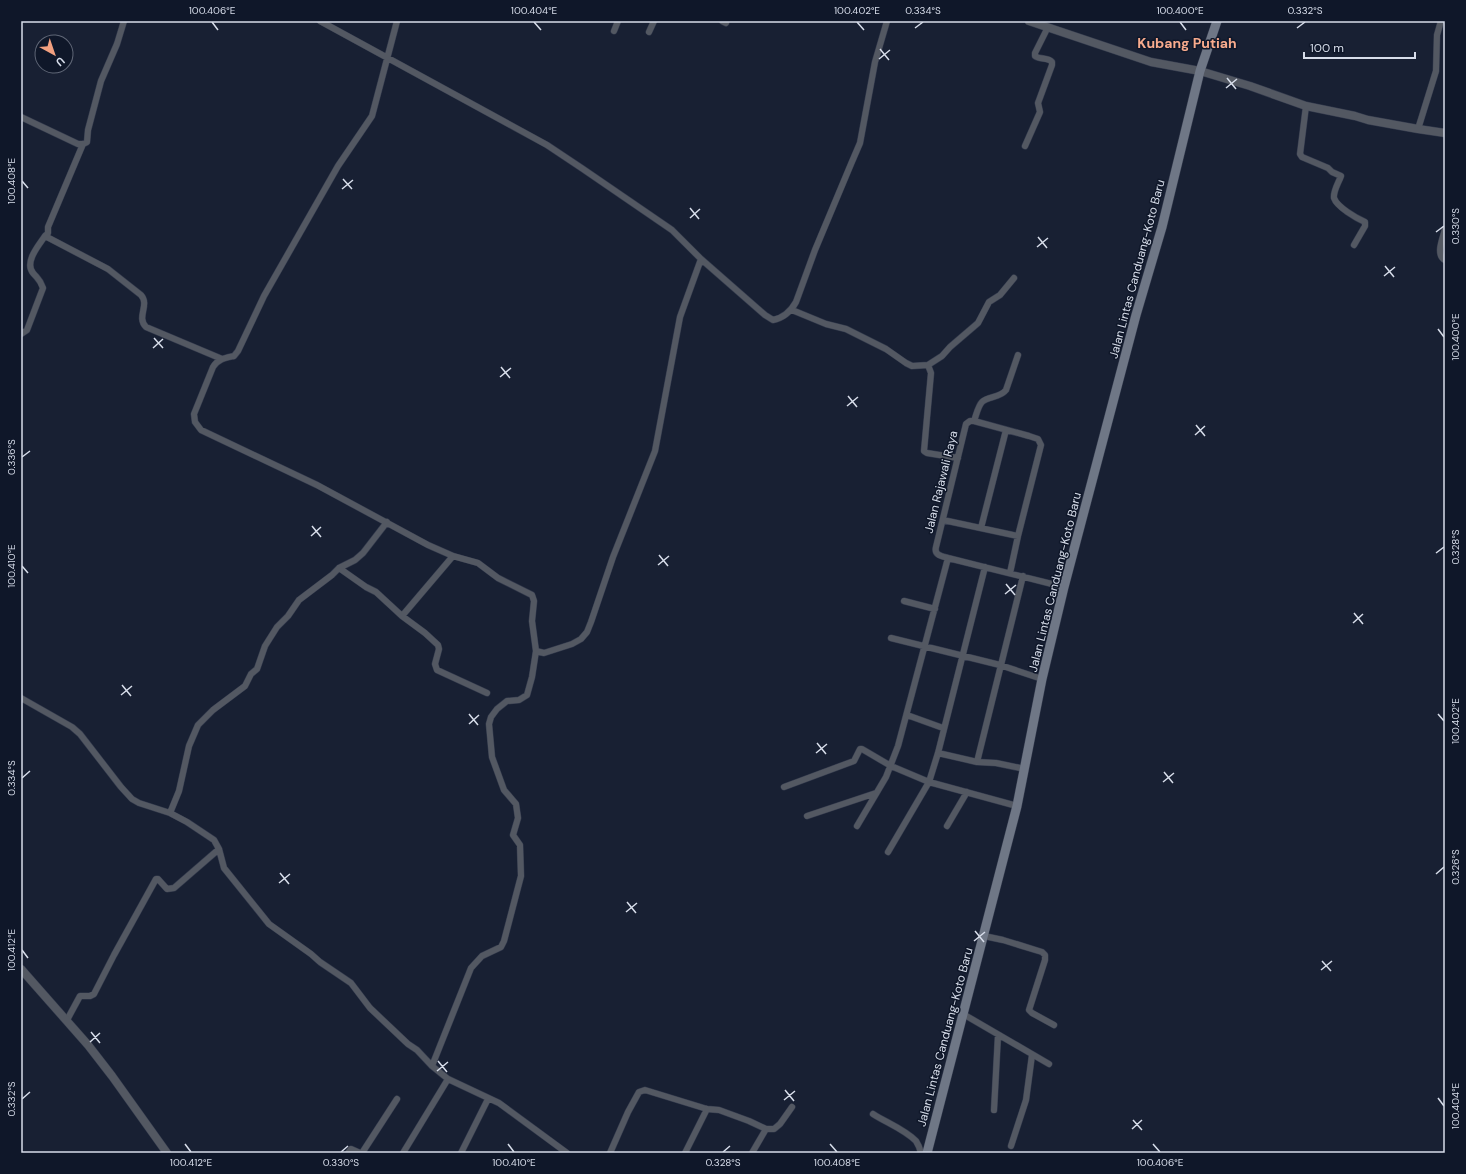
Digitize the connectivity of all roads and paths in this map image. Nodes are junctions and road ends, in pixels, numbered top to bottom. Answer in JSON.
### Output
{"nodes":[{"id":1,"x":124,"y":21,"type":"edge"},
{"id":2,"x":320,"y":21,"type":"edge"},
{"id":3,"x":397,"y":21,"type":"edge"},
{"id":4,"x":618,"y":21,"type":"edge"},
{"id":5,"x":654,"y":21,"type":"edge"},
{"id":6,"x":886,"y":21,"type":"edge"},
{"id":7,"x":1029,"y":21,"type":"edge"},
{"id":8,"x":1217,"y":21,"type":"edge"},
{"id":9,"x":1441,"y":21,"type":"edge"},
{"id":10,"x":1048,"y":27,"type":"junction"},
{"id":11,"x":614,"y":31,"type":"dead end"},
{"id":12,"x":649,"y":32,"type":"dead end"},
{"id":13,"x":388,"y":59,"type":"junction"},
{"id":14,"x":1200,"y":71,"type":"junction"},
{"id":15,"x":1306,"y":106,"type":"junction"},
{"id":16,"x":21,"y":117,"type":"edge"},
{"id":17,"x":1418,"y":130,"type":"junction"},
{"id":18,"x":1445,"y":133,"type":"edge"},
{"id":19,"x":83,"y":144,"type":"junction"},
{"id":20,"x":1025,"y":146,"type":"dead end"},
{"id":21,"x":1445,"y":229,"type":"edge"},
{"id":22,"x":45,"y":236,"type":"junction"},
{"id":23,"x":1354,"y":245,"type":"dead end"},
{"id":24,"x":701,"y":259,"type":"junction"},
{"id":25,"x":1445,"y":260,"type":"edge"},
{"id":26,"x":1014,"y":278,"type":"dead end"},
{"id":27,"x":792,"y":310,"type":"junction"},
{"id":28,"x":21,"y":334,"type":"edge"},
{"id":29,"x":1018,"y":355,"type":"dead end"},
{"id":30,"x":222,"y":359,"type":"junction"},
{"id":31,"x":928,"y":365,"type":"junction"},
{"id":32,"x":974,"y":421,"type":"junction"},
{"id":33,"x":1006,"y":430,"type":"junction"},
{"id":34,"x":958,"y":458,"type":"junction"},
{"id":35,"x":943,"y":520,"type":"junction"},
{"id":36,"x":386,"y":522,"type":"junction"},
{"id":37,"x":981,"y":528,"type":"junction"},
{"id":38,"x":1018,"y":536,"type":"junction"},
{"id":39,"x":453,"y":556,"type":"junction"},
{"id":40,"x":948,"y":558,"type":"junction"},
{"id":41,"x":985,"y":567,"type":"junction"},
{"id":42,"x":339,"y":568,"type":"junction"},
{"id":43,"x":1010,"y":573,"type":"junction"},
{"id":44,"x":1023,"y":576,"type":"junction"},
{"id":45,"x":1064,"y":587,"type":"junction"},
{"id":46,"x":904,"y":601,"type":"dead end"},
{"id":47,"x":934,"y":609,"type":"junction"},
{"id":48,"x":402,"y":616,"type":"junction"},
{"id":49,"x":891,"y":638,"type":"dead end"},
{"id":50,"x":925,"y":647,"type":"junction"},
{"id":51,"x":536,"y":651,"type":"junction"},
{"id":52,"x":961,"y":656,"type":"junction"},
{"id":53,"x":1000,"y":665,"type":"junction"},
{"id":54,"x":1042,"y":679,"type":"junction"},
{"id":55,"x":486,"y":693,"type":"dead end"},
{"id":56,"x":21,"y":698,"type":"edge"},
{"id":57,"x":907,"y":715,"type":"junction"},
{"id":58,"x":943,"y":728,"type":"junction"},
{"id":59,"x":938,"y":753,"type":"junction"},
{"id":60,"x":977,"y":762,"type":"junction"},
{"id":61,"x":891,"y":766,"type":"junction"},
{"id":62,"x":1025,"y":769,"type":"junction"},
{"id":63,"x":929,"y":782,"type":"junction"},
{"id":64,"x":784,"y":787,"type":"dead end"},
{"id":65,"x":967,"y":792,"type":"junction"},
{"id":66,"x":876,"y":793,"type":"junction"},
{"id":67,"x":1016,"y":806,"type":"junction"},
{"id":68,"x":170,"y":813,"type":"junction"},
{"id":69,"x":806,"y":816,"type":"dead end"},
{"id":70,"x":857,"y":826,"type":"dead end"},
{"id":71,"x":947,"y":826,"type":"dead end"},
{"id":72,"x":219,"y":849,"type":"junction"},
{"id":73,"x":888,"y":852,"type":"dead end"},
{"id":74,"x":984,"y":936,"type":"junction"},
{"id":75,"x":21,"y":969,"type":"edge"},
{"id":76,"x":963,"y":1014,"type":"junction"},
{"id":77,"x":67,"y":1020,"type":"junction"},
{"id":78,"x":1054,"y":1025,"type":"dead end"},
{"id":79,"x":998,"y":1035,"type":"junction"},
{"id":80,"x":1032,"y":1054,"type":"junction"},
{"id":81,"x":1050,"y":1064,"type":"dead end"},
{"id":82,"x":432,"y":1066,"type":"junction"},
{"id":83,"x":448,"y":1079,"type":"junction"},
{"id":84,"x":488,"y":1099,"type":"junction"},
{"id":85,"x":397,"y":1100,"type":"dead end"},
{"id":86,"x":792,"y":1107,"type":"dead end"},
{"id":87,"x":707,"y":1109,"type":"junction"},
{"id":88,"x":994,"y":1110,"type":"dead end"},
{"id":89,"x":873,"y":1114,"type":"dead end"},
{"id":90,"x":766,"y":1129,"type":"junction"},
{"id":91,"x":1011,"y":1146,"type":"dead end"},
{"id":92,"x":167,"y":1153,"type":"edge"},
{"id":93,"x":348,"y":1153,"type":"edge"},
{"id":94,"x":361,"y":1153,"type":"edge"},
{"id":95,"x":403,"y":1153,"type":"edge"},
{"id":96,"x":461,"y":1153,"type":"edge"},
{"id":97,"x":567,"y":1153,"type":"edge"},
{"id":98,"x":610,"y":1153,"type":"edge"},
{"id":99,"x":685,"y":1153,"type":"edge"},
{"id":100,"x":752,"y":1153,"type":"edge"},
{"id":101,"x":921,"y":1153,"type":"edge"},
{"id":102,"x":927,"y":1153,"type":"edge"}],
"edges":[{"from":1,"to":19,"type":"street"},
{"from":2,"to":13,"type":"street"},
{"from":3,"to":13,"type":"street"},
{"from":4,"to":11,"type":"street"},
{"from":5,"to":12,"type":"street"},
{"from":6,"to":27,"type":"street"},
{"from":7,"to":10,"type":"street"},
{"from":8,"to":14,"type":"main road","name":"Jalan Lintas Canduang-Koto Baru"},
{"from":9,"to":17,"type":"street"},
{"from":10,"to":14,"type":"street"},
{"from":10,"to":20,"type":"street"},
{"from":13,"to":24,"type":"street"},
{"from":13,"to":30,"type":"street"},
{"from":14,"to":15,"type":"street"},
{"from":14,"to":45,"type":"main road","name":"Jalan Lintas Canduang-Koto Baru"},
{"from":15,"to":17,"type":"street"},
{"from":15,"to":23,"type":"street"},
{"from":16,"to":19,"type":"street"},
{"from":17,"to":18,"type":"street"},
{"from":19,"to":22,"type":"street"},
{"from":21,"to":25,"type":"street"},
{"from":22,"to":28,"type":"street"},
{"from":22,"to":30,"type":"street"},
{"from":24,"to":27,"type":"street"},
{"from":24,"to":51,"type":"street"},
{"from":26,"to":31,"type":"street"},
{"from":27,"to":31,"type":"street"},
{"from":29,"to":32,"type":"street"},
{"from":30,"to":36,"type":"street"},
{"from":31,"to":34,"type":"street"},
{"from":32,"to":33,"type":"street","name":"Jalan Rajawali Raya"},
{"from":32,"to":34,"type":"street","name":"Jalan Rajawali Raya"},
{"from":33,"to":37,"type":"street"},
{"from":33,"to":38,"type":"street","name":"Jalan Rajawali Raya"},
{"from":34,"to":35,"type":"street","name":"Jalan Rajawali Raya"},
{"from":35,"to":37,"type":"street"},
{"from":35,"to":40,"type":"street","name":"Jalan Rajawali Raya"},
{"from":36,"to":39,"type":"street"},
{"from":36,"to":42,"type":"street"},
{"from":37,"to":38,"type":"street"},
{"from":38,"to":43,"type":"street","name":"Jalan Rajawali Raya"},
{"from":39,"to":48,"type":"street"},
{"from":39,"to":51,"type":"street"},
{"from":40,"to":41,"type":"street"},
{"from":40,"to":47,"type":"street"},
{"from":41,"to":43,"type":"street"},
{"from":41,"to":52,"type":"street"},
{"from":42,"to":48,"type":"street"},
{"from":42,"to":68,"type":"street"},
{"from":43,"to":44,"type":"street"},
{"from":44,"to":45,"type":"street"},
{"from":44,"to":53,"type":"street"},
{"from":45,"to":54,"type":"main road","name":"Jalan Lintas Canduang-Koto Baru"},
{"from":46,"to":47,"type":"street"},
{"from":47,"to":50,"type":"street"},
{"from":48,"to":55,"type":"street"},
{"from":49,"to":50,"type":"street"},
{"from":50,"to":52,"type":"street"},
{"from":50,"to":57,"type":"street"},
{"from":51,"to":82,"type":"street"},
{"from":52,"to":53,"type":"street"},
{"from":52,"to":58,"type":"street"},
{"from":53,"to":54,"type":"street"},
{"from":53,"to":60,"type":"street"},
{"from":54,"to":62,"type":"main road","name":"Jalan Lintas Canduang-Koto Baru"},
{"from":56,"to":68,"type":"street"},
{"from":57,"to":58,"type":"street"},
{"from":57,"to":61,"type":"street"},
{"from":58,"to":59,"type":"street"},
{"from":59,"to":60,"type":"street"},
{"from":59,"to":63,"type":"street"},
{"from":60,"to":62,"type":"street"},
{"from":61,"to":63,"type":"street"},
{"from":61,"to":64,"type":"street"},
{"from":61,"to":66,"type":"street"},
{"from":62,"to":67,"type":"main road","name":"Jalan Lintas Canduang-Koto Baru"},
{"from":63,"to":65,"type":"street"},
{"from":63,"to":73,"type":"street"},
{"from":65,"to":67,"type":"street"},
{"from":65,"to":71,"type":"street"},
{"from":66,"to":69,"type":"street"},
{"from":66,"to":70,"type":"street"},
{"from":67,"to":74,"type":"main road","name":"Jalan Lintas Canduang-Koto Baru"},
{"from":68,"to":72,"type":"street"},
{"from":72,"to":77,"type":"street"},
{"from":72,"to":82,"type":"street"},
{"from":74,"to":76,"type":"main road","name":"Jalan Lintas Canduang-Koto Baru"},
{"from":74,"to":78,"type":"street"},
{"from":75,"to":77,"type":"street"},
{"from":76,"to":79,"type":"street"},
{"from":76,"to":102,"type":"main road","name":"Jalan Lintas Canduang-Koto Baru"},
{"from":77,"to":92,"type":"street"},
{"from":79,"to":80,"type":"street"},
{"from":79,"to":88,"type":"street"},
{"from":80,"to":81,"type":"street"},
{"from":80,"to":91,"type":"street"},
{"from":82,"to":83,"type":"street"},
{"from":83,"to":84,"type":"street"},
{"from":83,"to":95,"type":"street"},
{"from":84,"to":96,"type":"street"},
{"from":84,"to":97,"type":"street"},
{"from":85,"to":94,"type":"street"},
{"from":86,"to":90,"type":"street"},
{"from":87,"to":90,"type":"street"},
{"from":87,"to":98,"type":"street"},
{"from":87,"to":99,"type":"street"},
{"from":89,"to":101,"type":"street"},
{"from":90,"to":100,"type":"street"},
{"from":93,"to":94,"type":"street"}]}
